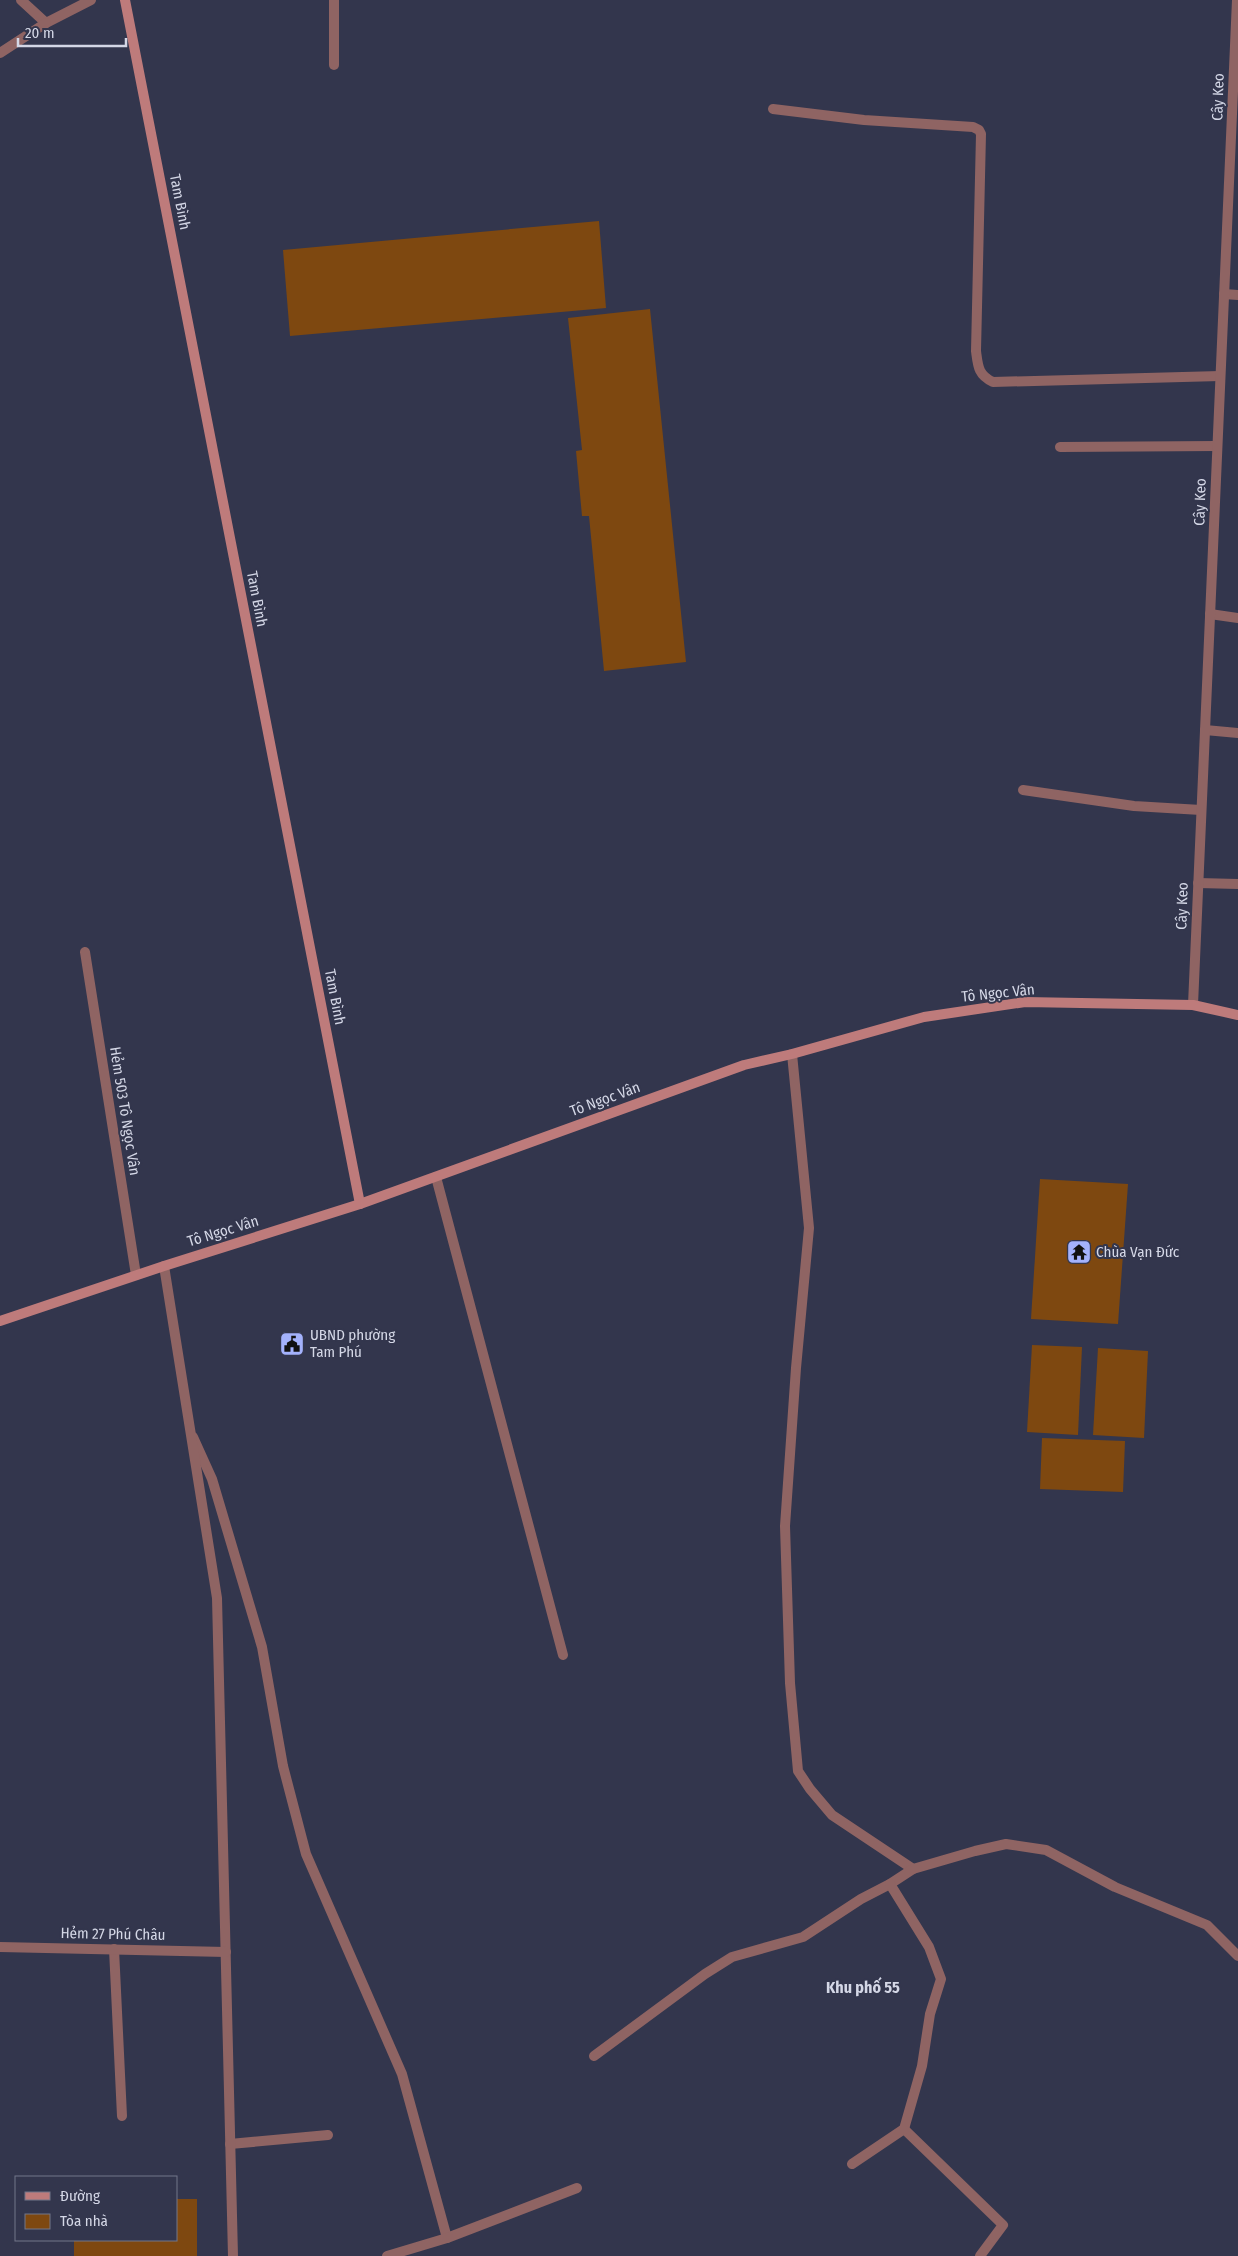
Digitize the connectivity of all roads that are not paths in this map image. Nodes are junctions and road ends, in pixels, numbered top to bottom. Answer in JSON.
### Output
{"nodes":[{"id":1,"x":21,"y":0,"type":"edge"},
{"id":2,"x":91,"y":0,"type":"edge"},
{"id":3,"x":125,"y":0,"type":"edge"},
{"id":4,"x":334,"y":0,"type":"edge"},
{"id":5,"x":1237,"y":0,"type":"edge"},
{"id":6,"x":46,"y":23,"type":"junction"},
{"id":7,"x":1236,"y":47,"type":"edge"},
{"id":8,"x":0,"y":53,"type":"edge"},
{"id":9,"x":334,"y":65,"type":"dead end"},
{"id":10,"x":773,"y":109,"type":"dead end"},
{"id":11,"x":1234,"y":147,"type":"edge"},
{"id":12,"x":1224,"y":294,"type":"junction"},
{"id":13,"x":1238,"y":295,"type":"edge"},
{"id":14,"x":1220,"y":376,"type":"junction"},
{"id":15,"x":1217,"y":446,"type":"junction"},
{"id":16,"x":1060,"y":447,"type":"dead end"},
{"id":17,"x":1210,"y":614,"type":"junction"},
{"id":18,"x":1238,"y":618,"type":"edge"},
{"id":19,"x":1205,"y":730,"type":"junction"},
{"id":20,"x":1238,"y":733,"type":"edge"},
{"id":21,"x":1023,"y":790,"type":"dead end"},
{"id":22,"x":1201,"y":810,"type":"junction"},
{"id":23,"x":1198,"y":883,"type":"junction"},
{"id":24,"x":1238,"y":884,"type":"edge"},
{"id":25,"x":85,"y":952,"type":"dead end"},
{"id":26,"x":1193,"y":1005,"type":"junction"},
{"id":27,"x":1238,"y":1015,"type":"edge"},
{"id":28,"x":792,"y":1054,"type":"junction"},
{"id":29,"x":436,"y":1176,"type":"junction"},
{"id":30,"x":360,"y":1204,"type":"junction"},
{"id":31,"x":164,"y":1266,"type":"junction"},
{"id":32,"x":136,"y":1276,"type":"junction"},
{"id":33,"x":0,"y":1321,"type":"edge"},
{"id":34,"x":191,"y":1433,"type":"junction"},
{"id":35,"x":563,"y":1655,"type":"dead end"},
{"id":36,"x":913,"y":1869,"type":"junction"},
{"id":37,"x":890,"y":1884,"type":"junction"},
{"id":38,"x":0,"y":1947,"type":"edge"},
{"id":39,"x":114,"y":1949,"type":"junction"},
{"id":40,"x":226,"y":1952,"type":"junction"},
{"id":41,"x":1238,"y":1956,"type":"edge"},
{"id":42,"x":594,"y":2056,"type":"dead end"},
{"id":43,"x":122,"y":2116,"type":"dead end"},
{"id":44,"x":904,"y":2129,"type":"junction"},
{"id":45,"x":328,"y":2135,"type":"dead end"},
{"id":46,"x":230,"y":2144,"type":"junction"},
{"id":47,"x":852,"y":2164,"type":"dead end"},
{"id":48,"x":577,"y":2188,"type":"dead end"},
{"id":49,"x":448,"y":2238,"type":"junction"},
{"id":50,"x":233,"y":2256,"type":"edge"},
{"id":51,"x":387,"y":2256,"type":"edge"},
{"id":52,"x":980,"y":2256,"type":"edge"}],
"edges":[{"from":1,"to":6,"type":"street"},
{"from":2,"to":6,"type":"street"},
{"from":3,"to":30,"type":"main road","name":"Tam Bình"},
{"from":4,"to":9,"type":"street"},
{"from":5,"to":7,"type":"street","name":"Cây Keo"},
{"from":6,"to":8,"type":"street"},
{"from":7,"to":11,"type":"street","name":"Cây Keo"},
{"from":10,"to":14,"type":"street"},
{"from":11,"to":12,"type":"street","name":"Cây Keo"},
{"from":12,"to":13,"type":"street"},
{"from":12,"to":14,"type":"street","name":"Cây Keo"},
{"from":14,"to":15,"type":"street","name":"Cây Keo"},
{"from":15,"to":16,"type":"street"},
{"from":15,"to":17,"type":"street","name":"Cây Keo"},
{"from":17,"to":18,"type":"street"},
{"from":17,"to":19,"type":"street","name":"Cây Keo"},
{"from":19,"to":20,"type":"street"},
{"from":19,"to":22,"type":"street","name":"Cây Keo"},
{"from":21,"to":22,"type":"street"},
{"from":22,"to":23,"type":"street","name":"Cây Keo"},
{"from":23,"to":24,"type":"street"},
{"from":23,"to":26,"type":"street","name":"Cây Keo"},
{"from":25,"to":32,"type":"street","name":"Hẻm 503 Tô Ngọc Vân"},
{"from":26,"to":27,"type":"main road","name":"Tô Ngọc Vân"},
{"from":26,"to":28,"type":"main road","name":"Tô Ngọc Vân"},
{"from":28,"to":29,"type":"main road","name":"Tô Ngọc Vân"},
{"from":28,"to":36,"type":"street"},
{"from":29,"to":30,"type":"main road","name":"Tô Ngọc Vân"},
{"from":29,"to":35,"type":"street"},
{"from":30,"to":31,"type":"main road","name":"Tô Ngọc Vân"},
{"from":31,"to":32,"type":"main road","name":"Tô Ngọc Vân"},
{"from":31,"to":34,"type":"street"},
{"from":32,"to":33,"type":"main road","name":"Tô Ngọc Vân"},
{"from":34,"to":40,"type":"street"},
{"from":34,"to":49,"type":"street"},
{"from":36,"to":37,"type":"street"},
{"from":36,"to":41,"type":"street"},
{"from":37,"to":42,"type":"street"},
{"from":37,"to":44,"type":"street"},
{"from":38,"to":39,"type":"street","name":"Hẻm 27 Phú Châu"},
{"from":39,"to":40,"type":"street","name":"Hẻm 27 Phú Châu"},
{"from":39,"to":43,"type":"street"},
{"from":40,"to":46,"type":"street"},
{"from":44,"to":47,"type":"street"},
{"from":44,"to":52,"type":"street"},
{"from":45,"to":46,"type":"street"},
{"from":46,"to":50,"type":"street"},
{"from":48,"to":49,"type":"street"},
{"from":49,"to":51,"type":"street"}]}
